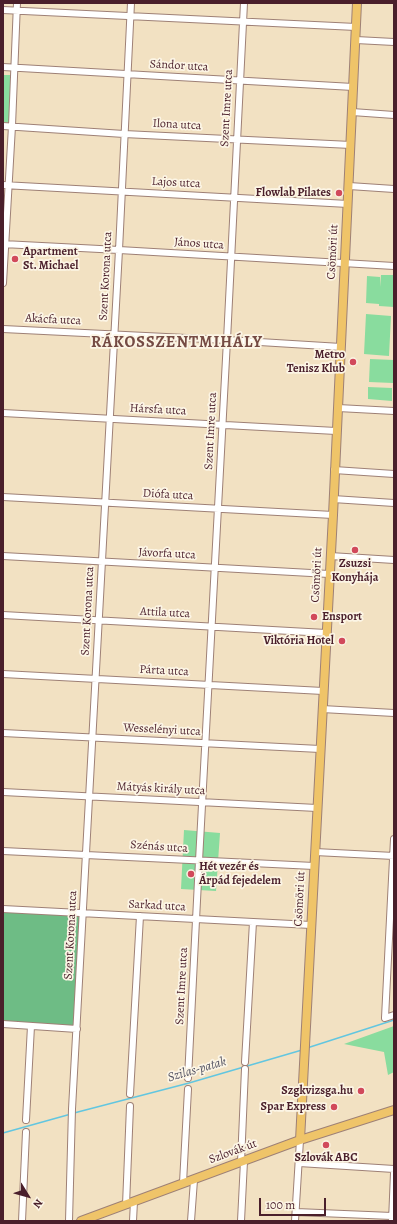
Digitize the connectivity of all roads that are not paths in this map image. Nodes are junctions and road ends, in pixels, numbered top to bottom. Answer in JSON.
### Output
{"nodes":[{"id":1,"x":17,"y":3,"type":"edge"},
{"id":2,"x":131,"y":3,"type":"edge"},
{"id":3,"x":244,"y":3,"type":"edge"},
{"id":4,"x":357,"y":3,"type":"edge"},
{"id":5,"x":3,"y":10,"type":"edge"},
{"id":6,"x":17,"y":10,"type":"junction"},
{"id":7,"x":130,"y":16,"type":"junction"},
{"id":8,"x":243,"y":22,"type":"junction"},
{"id":9,"x":356,"y":27,"type":"junction"},
{"id":10,"x":356,"y":40,"type":"junction"},
{"id":11,"x":394,"y":42,"type":"edge"},
{"id":12,"x":3,"y":68,"type":"edge"},
{"id":13,"x":15,"y":68,"type":"junction"},
{"id":14,"x":127,"y":75,"type":"junction"},
{"id":15,"x":240,"y":81,"type":"junction"},
{"id":16,"x":353,"y":87,"type":"junction"},
{"id":17,"x":352,"y":112,"type":"junction"},
{"id":18,"x":394,"y":115,"type":"edge"},
{"id":19,"x":3,"y":126,"type":"edge"},
{"id":20,"x":12,"y":126,"type":"junction"},
{"id":21,"x":124,"y":134,"type":"junction"},
{"id":22,"x":236,"y":139,"type":"junction"},
{"id":23,"x":351,"y":144,"type":"junction"},
{"id":24,"x":6,"y":185,"type":"edge"},
{"id":25,"x":349,"y":186,"type":"junction"},
{"id":26,"x":394,"y":189,"type":"edge"},
{"id":27,"x":121,"y":191,"type":"junction"},
{"id":28,"x":234,"y":198,"type":"junction"},
{"id":29,"x":348,"y":204,"type":"junction"},
{"id":30,"x":4,"y":244,"type":"edge"},
{"id":31,"x":119,"y":250,"type":"junction"},
{"id":32,"x":230,"y":257,"type":"junction"},
{"id":33,"x":345,"y":263,"type":"junction"},
{"id":34,"x":394,"y":266,"type":"edge"},
{"id":35,"x":3,"y":283,"type":"edge"},
{"id":36,"x":3,"y":329,"type":"edge"},
{"id":37,"x":114,"y":334,"type":"junction"},
{"id":38,"x":227,"y":340,"type":"junction"},
{"id":39,"x":341,"y":348,"type":"junction"},
{"id":40,"x":338,"y":408,"type":"junction"},
{"id":41,"x":394,"y":411,"type":"edge"},
{"id":42,"x":3,"y":413,"type":"edge"},
{"id":43,"x":109,"y":418,"type":"junction"},
{"id":44,"x":222,"y":425,"type":"junction"},
{"id":45,"x":336,"y":431,"type":"junction"},
{"id":46,"x":334,"y":470,"type":"junction"},
{"id":47,"x":394,"y":474,"type":"edge"},
{"id":48,"x":3,"y":497,"type":"edge"},
{"id":49,"x":333,"y":499,"type":"junction"},
{"id":50,"x":105,"y":503,"type":"junction"},
{"id":51,"x":394,"y":503,"type":"edge"},
{"id":52,"x":218,"y":508,"type":"junction"},
{"id":53,"x":333,"y":515,"type":"junction"},
{"id":54,"x":3,"y":556,"type":"edge"},
{"id":55,"x":330,"y":556,"type":"junction"},
{"id":56,"x":394,"y":560,"type":"edge"},
{"id":57,"x":101,"y":561,"type":"junction"},
{"id":58,"x":215,"y":567,"type":"junction"},
{"id":59,"x":329,"y":574,"type":"junction"},
{"id":60,"x":3,"y":615,"type":"edge"},
{"id":61,"x":98,"y":621,"type":"junction"},
{"id":62,"x":211,"y":626,"type":"junction"},
{"id":63,"x":326,"y":633,"type":"junction"},
{"id":64,"x":3,"y":674,"type":"edge"},
{"id":65,"x":95,"y":679,"type":"junction"},
{"id":66,"x":208,"y":685,"type":"junction"},
{"id":67,"x":323,"y":691,"type":"junction"},
{"id":68,"x":322,"y":709,"type":"junction"},
{"id":69,"x":394,"y":713,"type":"edge"},
{"id":70,"x":3,"y":733,"type":"edge"},
{"id":71,"x":92,"y":738,"type":"junction"},
{"id":72,"x":205,"y":744,"type":"junction"},
{"id":73,"x":320,"y":749,"type":"junction"},
{"id":74,"x":3,"y":792,"type":"edge"},
{"id":75,"x":90,"y":796,"type":"junction"},
{"id":76,"x":202,"y":802,"type":"junction"},
{"id":77,"x":317,"y":808,"type":"junction"},
{"id":78,"x":394,"y":839,"type":"edge"},
{"id":79,"x":3,"y":851,"type":"edge"},
{"id":80,"x":315,"y":852,"type":"junction"},
{"id":81,"x":86,"y":855,"type":"junction"},
{"id":82,"x":394,"y":856,"type":"edge"},
{"id":83,"x":199,"y":861,"type":"junction"},
{"id":84,"x":314,"y":866,"type":"junction"},
{"id":85,"x":3,"y":909,"type":"edge"},
{"id":86,"x":83,"y":913,"type":"junction"},
{"id":87,"x":140,"y":916,"type":"junction"},
{"id":88,"x":196,"y":919,"type":"junction"},
{"id":89,"x":253,"y":922,"type":"junction"},
{"id":90,"x":310,"y":925,"type":"junction"},
{"id":91,"x":394,"y":1015,"type":"edge"},
{"id":92,"x":3,"y":1024,"type":"edge"},
{"id":93,"x":31,"y":1026,"type":"junction"},
{"id":94,"x":77,"y":1029,"type":"junction"},
{"id":95,"x":245,"y":1062,"type":"dead end"},
{"id":96,"x":245,"y":1069,"type":"dead end"},
{"id":97,"x":188,"y":1078,"type":"dead end"},
{"id":98,"x":188,"y":1089,"type":"dead end"},
{"id":99,"x":130,"y":1094,"type":"dead end"},
{"id":100,"x":130,"y":1106,"type":"dead end"},
{"id":101,"x":394,"y":1110,"type":"edge"},
{"id":102,"x":26,"y":1120,"type":"dead end"},
{"id":103,"x":26,"y":1132,"type":"dead end"},
{"id":104,"x":300,"y":1140,"type":"junction"},
{"id":105,"x":242,"y":1162,"type":"junction"},
{"id":106,"x":298,"y":1163,"type":"junction"},
{"id":107,"x":394,"y":1169,"type":"edge"},
{"id":108,"x":394,"y":1174,"type":"edge"},
{"id":109,"x":194,"y":1180,"type":"junction"},
{"id":110,"x":183,"y":1184,"type":"junction"},
{"id":111,"x":134,"y":1201,"type":"junction"},
{"id":112,"x":126,"y":1205,"type":"junction"},
{"id":113,"x":296,"y":1212,"type":"junction"},
{"id":114,"x":392,"y":1218,"type":"edge"},
{"id":115,"x":22,"y":1221,"type":"edge"},
{"id":116,"x":69,"y":1221,"type":"edge"},
{"id":117,"x":81,"y":1221,"type":"edge"},
{"id":118,"x":133,"y":1221,"type":"edge"},
{"id":119,"x":191,"y":1221,"type":"edge"},
{"id":120,"x":241,"y":1221,"type":"edge"},
{"id":121,"x":295,"y":1221,"type":"edge"}],
"edges":[{"from":1,"to":6,"type":"street"},
{"from":2,"to":7,"type":"street","name":"Szent Korona utca"},
{"from":3,"to":8,"type":"street","name":"Szent Imre utca"},
{"from":4,"to":9,"type":"main road","name":"Csömöri út"},
{"from":5,"to":6,"type":"street"},
{"from":6,"to":7,"type":"street"},
{"from":6,"to":13,"type":"street"},
{"from":7,"to":8,"type":"street"},
{"from":7,"to":14,"type":"street","name":"Szent Korona utca"},
{"from":8,"to":9,"type":"street"},
{"from":8,"to":15,"type":"street","name":"Szent Imre utca"},
{"from":9,"to":10,"type":"main road","name":"Csömöri út"},
{"from":10,"to":11,"type":"street"},
{"from":10,"to":16,"type":"main road","name":"Csömöri út"},
{"from":12,"to":13,"type":"street","name":"Sándor utca"},
{"from":13,"to":14,"type":"street","name":"Sándor utca"},
{"from":13,"to":20,"type":"street"},
{"from":14,"to":15,"type":"street","name":"Sándor utca"},
{"from":14,"to":21,"type":"street","name":"Szent Korona utca"},
{"from":15,"to":16,"type":"street","name":"Sándor utca"},
{"from":15,"to":22,"type":"street","name":"Szent Imre utca"},
{"from":16,"to":17,"type":"main road","name":"Csömöri út"},
{"from":17,"to":18,"type":"street"},
{"from":17,"to":23,"type":"main road","name":"Csömöri út"},
{"from":19,"to":20,"type":"street","name":"Ilona utca"},
{"from":20,"to":21,"type":"street","name":"Ilona utca"},
{"from":20,"to":24,"type":"street"},
{"from":21,"to":22,"type":"street","name":"Ilona utca"},
{"from":21,"to":27,"type":"street","name":"Szent Korona utca"},
{"from":22,"to":23,"type":"street","name":"Ilona utca"},
{"from":22,"to":28,"type":"street","name":"Szent Imre utca"},
{"from":23,"to":25,"type":"main road","name":"Csömöri út"},
{"from":24,"to":27,"type":"street","name":"Lajos utca"},
{"from":24,"to":30,"type":"street"},
{"from":25,"to":26,"type":"street"},
{"from":25,"to":29,"type":"main road","name":"Csömöri út"},
{"from":27,"to":28,"type":"street","name":"Lajos utca"},
{"from":27,"to":31,"type":"street","name":"Szent Korona utca"},
{"from":28,"to":29,"type":"street","name":"Lajos utca"},
{"from":28,"to":32,"type":"street","name":"Szent Imre utca"},
{"from":29,"to":33,"type":"main road","name":"Csömöri út"},
{"from":30,"to":31,"type":"street","name":"János utca"},
{"from":30,"to":35,"type":"street"},
{"from":31,"to":32,"type":"street","name":"János utca"},
{"from":31,"to":37,"type":"street","name":"Szent Korona utca"},
{"from":32,"to":33,"type":"street","name":"János utca"},
{"from":32,"to":38,"type":"street","name":"Szent Imre utca"},
{"from":33,"to":34,"type":"street","name":"János utca"},
{"from":33,"to":39,"type":"main road","name":"Csömöri út"},
{"from":36,"to":37,"type":"street","name":"Akácfa utca"},
{"from":37,"to":38,"type":"street","name":"Akácfa utca"},
{"from":37,"to":43,"type":"street","name":"Szent Korona utca"},
{"from":38,"to":39,"type":"street","name":"Akácfa utca"},
{"from":38,"to":44,"type":"street","name":"Szent Imre utca"},
{"from":39,"to":40,"type":"main road","name":"Csömöri út"},
{"from":40,"to":41,"type":"street"},
{"from":40,"to":45,"type":"main road","name":"Csömöri út"},
{"from":42,"to":43,"type":"street","name":"Hársfa utca"},
{"from":43,"to":44,"type":"street","name":"Hársfa utca"},
{"from":43,"to":50,"type":"street","name":"Szent Korona utca"},
{"from":44,"to":45,"type":"street","name":"Hársfa utca"},
{"from":44,"to":52,"type":"street","name":"Szent Imre utca"},
{"from":45,"to":46,"type":"main road","name":"Csömöri út"},
{"from":46,"to":47,"type":"street"},
{"from":46,"to":49,"type":"main road","name":"Csömöri út"},
{"from":48,"to":50,"type":"street","name":"Diófa utca"},
{"from":49,"to":51,"type":"street"},
{"from":49,"to":53,"type":"main road","name":"Csömöri út"},
{"from":50,"to":52,"type":"street","name":"Diófa utca"},
{"from":50,"to":57,"type":"street","name":"Szent Korona utca"},
{"from":52,"to":53,"type":"street","name":"Diófa utca"},
{"from":52,"to":58,"type":"street","name":"Szent Imre utca"},
{"from":53,"to":55,"type":"main road","name":"Csömöri út"},
{"from":54,"to":57,"type":"street","name":"Jávorfa utca"},
{"from":55,"to":56,"type":"street"},
{"from":55,"to":59,"type":"main road","name":"Csömöri út"},
{"from":57,"to":58,"type":"street","name":"Jávorfa utca"},
{"from":57,"to":61,"type":"street","name":"Szent Korona utca"},
{"from":58,"to":59,"type":"street","name":"Jávorfa utca"},
{"from":58,"to":62,"type":"street","name":"Szent Imre utca"},
{"from":59,"to":63,"type":"main road","name":"Csömöri út"},
{"from":60,"to":61,"type":"street","name":"Attila utca"},
{"from":61,"to":62,"type":"street","name":"Attila utca"},
{"from":61,"to":65,"type":"street","name":"Szent Korona utca"},
{"from":62,"to":63,"type":"street","name":"Attila utca"},
{"from":62,"to":66,"type":"street","name":"Szent Imre utca"},
{"from":63,"to":67,"type":"main road","name":"Csömöri út"},
{"from":64,"to":65,"type":"street","name":"Párta utca"},
{"from":65,"to":66,"type":"street","name":"Párta utca"},
{"from":65,"to":71,"type":"street","name":"Szent Korona utca"},
{"from":66,"to":67,"type":"street","name":"Párta utca"},
{"from":66,"to":72,"type":"street","name":"Szent Imre utca"},
{"from":67,"to":68,"type":"main road","name":"Csömöri út"},
{"from":68,"to":69,"type":"street"},
{"from":68,"to":73,"type":"main road","name":"Csömöri út"},
{"from":70,"to":71,"type":"street","name":"Wesselényi utca"},
{"from":71,"to":72,"type":"street","name":"Wesselényi utca"},
{"from":71,"to":75,"type":"street","name":"Szent Korona utca"},
{"from":72,"to":73,"type":"street","name":"Wesselényi utca"},
{"from":72,"to":76,"type":"street","name":"Szent Imre utca"},
{"from":73,"to":77,"type":"main road","name":"Csömöri út"},
{"from":74,"to":75,"type":"street","name":"Mátyás király utca"},
{"from":75,"to":76,"type":"street","name":"Mátyás király utca"},
{"from":75,"to":81,"type":"street","name":"Szent Korona utca"},
{"from":76,"to":77,"type":"street","name":"Mátyás király utca"},
{"from":76,"to":83,"type":"street","name":"Szent Imre utca"},
{"from":77,"to":80,"type":"main road","name":"Csömöri út"},
{"from":78,"to":82,"type":"street"},
{"from":79,"to":81,"type":"street","name":"Szénás utca"},
{"from":80,"to":82,"type":"street"},
{"from":80,"to":84,"type":"main road","name":"Csömöri út"},
{"from":81,"to":83,"type":"street","name":"Szénás utca"},
{"from":81,"to":86,"type":"street","name":"Szent Korona utca"},
{"from":82,"to":91,"type":"street"},
{"from":83,"to":84,"type":"street","name":"Szénás utca"},
{"from":83,"to":88,"type":"street","name":"Szent Imre utca"},
{"from":84,"to":90,"type":"main road","name":"Csömöri út"},
{"from":85,"to":86,"type":"street","name":"Sarkad utca"},
{"from":86,"to":87,"type":"street","name":"Sarkad utca"},
{"from":86,"to":94,"type":"street","name":"Szent Korona utca"},
{"from":87,"to":88,"type":"street","name":"Sarkad utca"},
{"from":87,"to":99,"type":"street"},
{"from":88,"to":89,"type":"street","name":"Sarkad utca"},
{"from":88,"to":97,"type":"street","name":"Szent Imre utca"},
{"from":89,"to":90,"type":"street","name":"Sarkad utca"},
{"from":89,"to":95,"type":"street"},
{"from":90,"to":104,"type":"main road","name":"Csömöri út"},
{"from":92,"to":93,"type":"street"},
{"from":93,"to":94,"type":"street"},
{"from":93,"to":102,"type":"street"},
{"from":94,"to":116,"type":"street","name":"Szent Korona utca"},
{"from":96,"to":105,"type":"street"},
{"from":98,"to":110,"type":"street"},
{"from":100,"to":112,"type":"street"},
{"from":101,"to":104,"type":"main road","name":"Szlovák út"},
{"from":103,"to":115,"type":"street"},
{"from":104,"to":105,"type":"main road","name":"Szlovák út"},
{"from":104,"to":106,"type":"street","name":"Csömöri út"},
{"from":105,"to":109,"type":"main road","name":"Szlovák út"},
{"from":105,"to":120,"type":"street"},
{"from":106,"to":107,"type":"street"},
{"from":106,"to":113,"type":"street","name":"Csömöri út"},
{"from":108,"to":114,"type":"street"},
{"from":109,"to":110,"type":"main road","name":"Szlovák út"},
{"from":109,"to":119,"type":"street"},
{"from":110,"to":111,"type":"main road","name":"Szlovák út"},
{"from":111,"to":112,"type":"main road","name":"Szlovák út"},
{"from":111,"to":118,"type":"street"},
{"from":112,"to":117,"type":"main road","name":"Szlovák út"},
{"from":113,"to":114,"type":"street"},
{"from":113,"to":121,"type":"street","name":"Csömöri út"}]}
